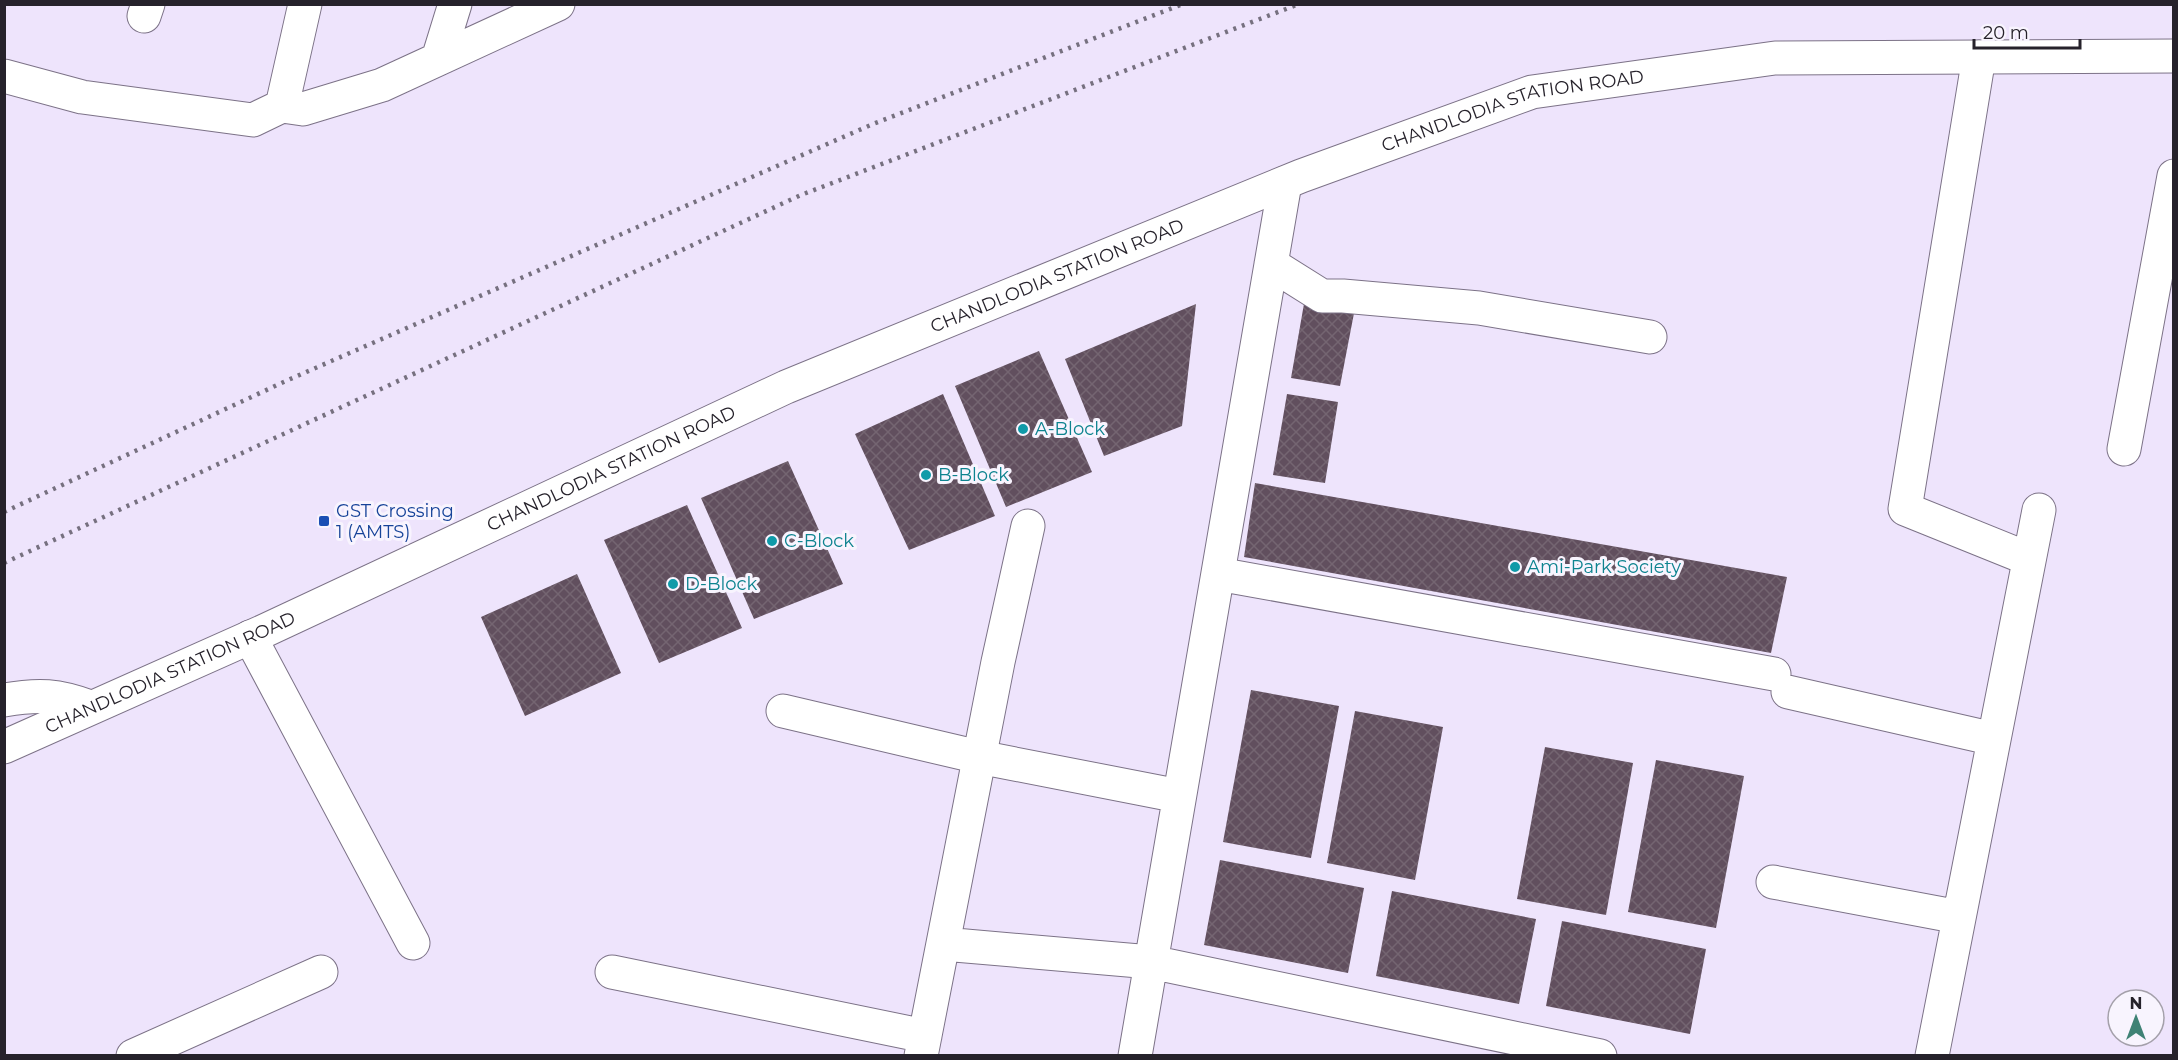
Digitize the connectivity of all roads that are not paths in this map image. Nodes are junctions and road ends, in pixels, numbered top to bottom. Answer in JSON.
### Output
{"nodes":[{"id":1,"x":305,"y":4,"type":"edge"},
{"id":2,"x":455,"y":4,"type":"edge"},
{"id":3,"x":558,"y":4,"type":"edge"},
{"id":4,"x":2174,"y":56,"type":"edge"},
{"id":5,"x":1979,"y":57,"type":"junction"},
{"id":6,"x":438,"y":59,"type":"junction"},
{"id":7,"x":4,"y":76,"type":"edge"},
{"id":8,"x":282,"y":106,"type":"junction"},
{"id":9,"x":2174,"y":176,"type":"edge"},
{"id":10,"x":1286,"y":183,"type":"junction"},
{"id":11,"x":1271,"y":264,"type":"junction"},
{"id":12,"x":1650,"y":337,"type":"dead end"},
{"id":13,"x":2124,"y":449,"type":"dead end"},
{"id":14,"x":2039,"y":510,"type":"dead end"},
{"id":15,"x":1028,"y":526,"type":"dead end"},
{"id":16,"x":2029,"y":559,"type":"junction"},
{"id":17,"x":1218,"y":574,"type":"junction"},
{"id":18,"x":250,"y":637,"type":"junction"},
{"id":19,"x":4,"y":700,"type":"edge"},
{"id":20,"x":90,"y":707,"type":"junction"},
{"id":21,"x":783,"y":711,"type":"dead end"},
{"id":22,"x":1994,"y":739,"type":"junction"},
{"id":23,"x":4,"y":747,"type":"edge"},
{"id":24,"x":980,"y":757,"type":"junction"},
{"id":25,"x":1179,"y":796,"type":"junction"},
{"id":26,"x":1773,"y":882,"type":"dead end"},
{"id":27,"x":1959,"y":917,"type":"junction"},
{"id":28,"x":412,"y":943,"type":"dead end"},
{"id":29,"x":943,"y":944,"type":"junction"},
{"id":30,"x":1151,"y":962,"type":"junction"},
{"id":31,"x":321,"y":972,"type":"dead end"},
{"id":32,"x":612,"y":972,"type":"dead end"},
{"id":33,"x":923,"y":1046,"type":"edge"},
{"id":34,"x":1589,"y":1054,"type":"edge"},
{"id":35,"x":133,"y":1056,"type":"edge"},
{"id":36,"x":1135,"y":1056,"type":"edge"},
{"id":37,"x":1932,"y":1056,"type":"edge"}],
"edges":[{"from":1,"to":8,"type":"street"},
{"from":2,"to":6,"type":"street"},
{"from":3,"to":6,"type":"street"},
{"from":4,"to":5,"type":"street","name":"CHANDLODIA STATION ROAD"},
{"from":5,"to":10,"type":"street","name":"CHANDLODIA STATION ROAD"},
{"from":5,"to":16,"type":"street"},
{"from":6,"to":8,"type":"street"},
{"from":7,"to":8,"type":"street"},
{"from":9,"to":13,"type":"street"},
{"from":10,"to":11,"type":"street"},
{"from":10,"to":18,"type":"street","name":"CHANDLODIA STATION ROAD"},
{"from":11,"to":12,"type":"street"},
{"from":11,"to":17,"type":"street"},
{"from":14,"to":16,"type":"street"},
{"from":15,"to":24,"type":"street"},
{"from":16,"to":22,"type":"street"},
{"from":17,"to":22,"type":"street"},
{"from":17,"to":25,"type":"street"},
{"from":18,"to":20,"type":"street","name":"CHANDLODIA STATION ROAD"},
{"from":18,"to":28,"type":"street"},
{"from":19,"to":20,"type":"street"},
{"from":20,"to":23,"type":"street","name":"CHANDLODIA STATION ROAD"},
{"from":21,"to":24,"type":"street"},
{"from":22,"to":27,"type":"street"},
{"from":24,"to":25,"type":"street"},
{"from":24,"to":29,"type":"street"},
{"from":25,"to":30,"type":"street"},
{"from":26,"to":27,"type":"street"},
{"from":27,"to":37,"type":"street"},
{"from":29,"to":30,"type":"street"},
{"from":29,"to":33,"type":"street"},
{"from":30,"to":34,"type":"street"},
{"from":30,"to":36,"type":"street"},
{"from":31,"to":35,"type":"street"},
{"from":32,"to":33,"type":"street"}]}
